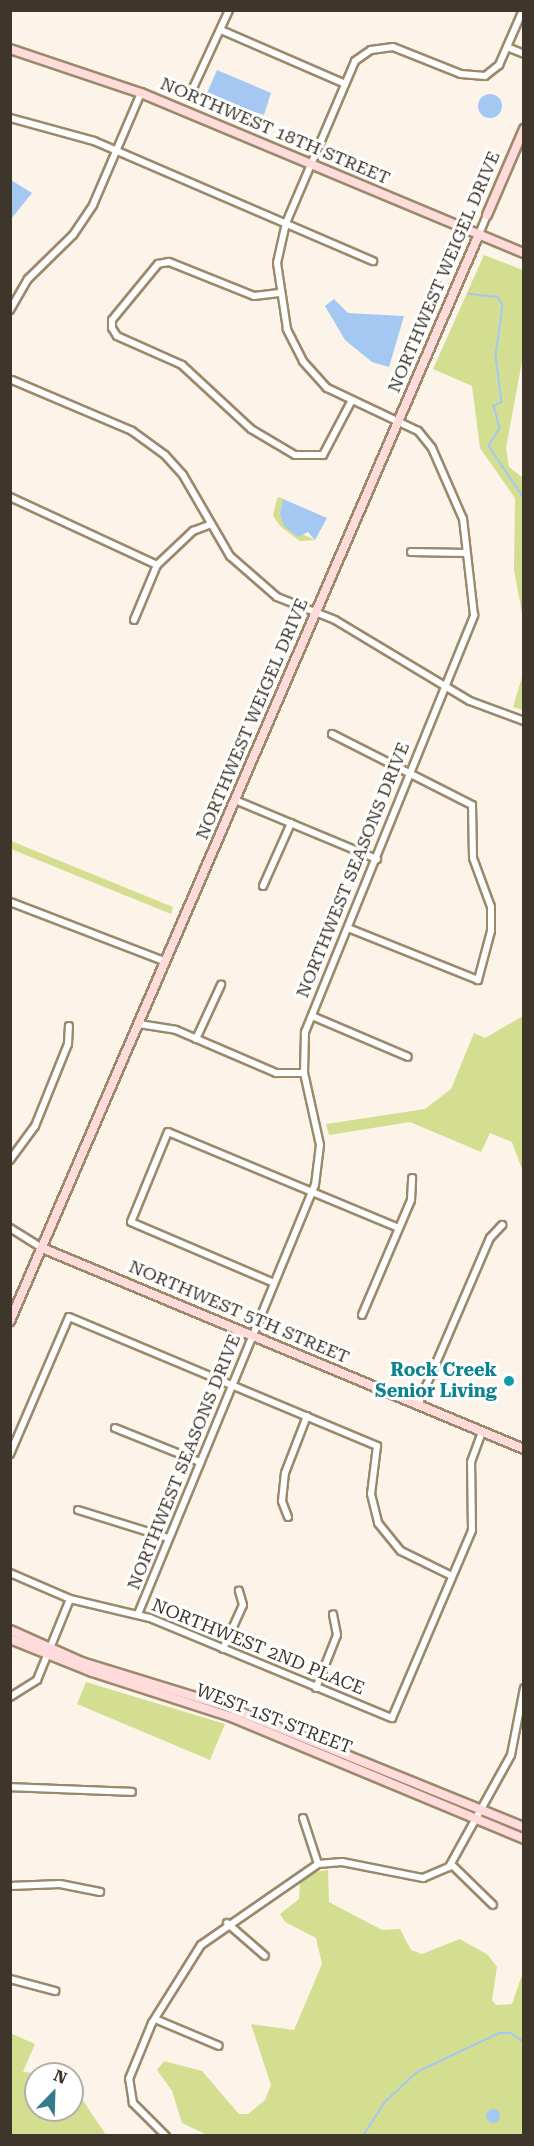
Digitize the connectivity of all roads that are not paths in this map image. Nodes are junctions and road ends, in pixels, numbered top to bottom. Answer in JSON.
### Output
{"nodes":[{"id":1,"x":229,"y":10,"type":"edge"},
{"id":2,"x":523,"y":10,"type":"edge"},
{"id":3,"x":221,"y":30,"type":"junction"},
{"id":4,"x":507,"y":47,"type":"junction"},
{"id":5,"x":10,"y":49,"type":"edge"},
{"id":6,"x":524,"y":54,"type":"edge"},
{"id":7,"x":345,"y":84,"type":"junction"},
{"id":8,"x":193,"y":88,"type":"dead end"},
{"id":9,"x":141,"y":93,"type":"junction"},
{"id":10,"x":10,"y":118,"type":"edge"},
{"id":11,"x":524,"y":129,"type":"edge"},
{"id":12,"x":117,"y":150,"type":"junction"},
{"id":13,"x":310,"y":164,"type":"junction"},
{"id":14,"x":487,"y":215,"type":"joint"},
{"id":15,"x":285,"y":224,"type":"junction"},
{"id":16,"x":479,"y":234,"type":"junction"},
{"id":17,"x":524,"y":253,"type":"edge"},
{"id":18,"x":373,"y":261,"type":"dead end"},
{"id":19,"x":279,"y":293,"type":"junction"},
{"id":20,"x":10,"y":310,"type":"edge"},
{"id":21,"x":11,"y":380,"type":"edge"},
{"id":22,"x":351,"y":402,"type":"junction"},
{"id":23,"x":398,"y":421,"type":"junction"},
{"id":24,"x":10,"y":497,"type":"edge"},
{"id":25,"x":211,"y":524,"type":"junction"},
{"id":26,"x":411,"y":552,"type":"dead end"},
{"id":27,"x":465,"y":553,"type":"junction"},
{"id":28,"x":157,"y":565,"type":"junction"},
{"id":29,"x":316,"y":612,"type":"junction"},
{"id":30,"x":134,"y":620,"type":"dead end"},
{"id":31,"x":444,"y":686,"type":"junction"},
{"id":32,"x":524,"y":721,"type":"edge"},
{"id":33,"x":332,"y":734,"type":"dead end"},
{"id":34,"x":406,"y":774,"type":"junction"},
{"id":35,"x":235,"y":800,"type":"junction"},
{"id":36,"x":291,"y":823,"type":"junction"},
{"id":37,"x":377,"y":859,"type":"junction"},
{"id":38,"x":263,"y":886,"type":"dead end"},
{"id":39,"x":10,"y":902,"type":"edge"},
{"id":40,"x":348,"y":928,"type":"junction"},
{"id":41,"x":166,"y":962,"type":"junction"},
{"id":42,"x":221,"y":985,"type":"dead end"},
{"id":43,"x":312,"y":1016,"type":"junction"},
{"id":44,"x":139,"y":1024,"type":"junction"},
{"id":45,"x":69,"y":1026,"type":"dead end"},
{"id":46,"x":196,"y":1039,"type":"junction"},
{"id":47,"x":408,"y":1057,"type":"dead end"},
{"id":48,"x":304,"y":1073,"type":"junction"},
{"id":49,"x":10,"y":1160,"type":"edge"},
{"id":50,"x":412,"y":1178,"type":"dead end"},
{"id":51,"x":312,"y":1192,"type":"junction"},
{"id":52,"x":502,"y":1225,"type":"dead end"},
{"id":53,"x":10,"y":1228,"type":"edge"},
{"id":54,"x":399,"y":1228,"type":"junction"},
{"id":55,"x":42,"y":1248,"type":"junction"},
{"id":56,"x":274,"y":1283,"type":"junction"},
{"id":57,"x":362,"y":1315,"type":"dead end"},
{"id":58,"x":10,"y":1321,"type":"edge"},
{"id":59,"x":252,"y":1336,"type":"junction"},
{"id":60,"x":232,"y":1385,"type":"junction"},
{"id":61,"x":418,"y":1405,"type":"junction"},
{"id":62,"x":307,"y":1416,"type":"junction"},
{"id":63,"x":115,"y":1428,"type":"dead end"},
{"id":64,"x":482,"y":1432,"type":"junction"},
{"id":65,"x":524,"y":1449,"type":"edge"},
{"id":66,"x":11,"y":1450,"type":"edge"},
{"id":67,"x":200,"y":1462,"type":"junction"},
{"id":68,"x":78,"y":1510,"type":"dead end"},
{"id":69,"x":288,"y":1517,"type":"dead end"},
{"id":70,"x":168,"y":1538,"type":"junction"},
{"id":71,"x":10,"y":1574,"type":"edge"},
{"id":72,"x":452,"y":1576,"type":"junction"},
{"id":73,"x":239,"y":1591,"type":"dead end"},
{"id":74,"x":70,"y":1599,"type":"junction"},
{"id":75,"x":138,"y":1614,"type":"junction"},
{"id":76,"x":333,"y":1614,"type":"dead end"},
{"id":77,"x":10,"y":1630,"type":"edge"},
{"id":78,"x":10,"y":1639,"type":"edge"},
{"id":79,"x":223,"y":1649,"type":"junction"},
{"id":80,"x":51,"y":1651,"type":"junction"},
{"id":81,"x":315,"y":1688,"type":"junction"},
{"id":82,"x":524,"y":1688,"type":"edge"},
{"id":83,"x":10,"y":1697,"type":"edge"},
{"id":84,"x":520,"y":1740,"type":"edge"},
{"id":85,"x":10,"y":1787,"type":"edge"},
{"id":86,"x":132,"y":1792,"type":"dead end"},
{"id":87,"x":481,"y":1814,"type":"junction"},
{"id":88,"x":303,"y":1818,"type":"dead end"},
{"id":89,"x":524,"y":1827,"type":"edge"},
{"id":90,"x":524,"y":1839,"type":"edge"},
{"id":91,"x":318,"y":1864,"type":"junction"},
{"id":92,"x":452,"y":1865,"type":"junction"},
{"id":93,"x":10,"y":1886,"type":"edge"},
{"id":94,"x":100,"y":1892,"type":"dead end"},
{"id":95,"x":493,"y":1905,"type":"dead end"},
{"id":96,"x":226,"y":1923,"type":"junction"},
{"id":97,"x":265,"y":1956,"type":"dead end"},
{"id":98,"x":10,"y":1979,"type":"edge"},
{"id":99,"x":55,"y":1991,"type":"dead end"},
{"id":100,"x":154,"y":2019,"type":"junction"},
{"id":101,"x":219,"y":2046,"type":"dead end"},
{"id":102,"x":166,"y":2136,"type":"edge"}],
"edges":[{"from":1,"to":3,"type":"street"},
{"from":2,"to":4,"type":"street","name":"NORTHWEST SEASONS DRIVE"},
{"from":3,"to":7,"type":"street"},
{"from":3,"to":8,"type":"street"},
{"from":4,"to":6,"type":"street"},
{"from":4,"to":7,"type":"street","name":"NORTHWEST SEASONS DRIVE"},
{"from":5,"to":9,"type":"street","name":"NORTHWEST 18TH STREET"},
{"from":7,"to":13,"type":"street","name":"NORTHWEST SEASONS DRIVE"},
{"from":9,"to":12,"type":"street"},
{"from":9,"to":13,"type":"street","name":"NORTHWEST 18TH STREET"},
{"from":10,"to":12,"type":"street"},
{"from":11,"to":14,"type":"street","name":"NORTHWEST WEIGEL DRIVE"},
{"from":12,"to":15,"type":"street"},
{"from":12,"to":20,"type":"street"},
{"from":13,"to":15,"type":"street","name":"NORTHWEST SEASONS DRIVE"},
{"from":13,"to":16,"type":"street","name":"NORTHWEST 18TH STREET"},
{"from":14,"to":16,"type":"street","name":"NORTHWEST WEIGEL DRIVE"},
{"from":15,"to":18,"type":"street"},
{"from":15,"to":19,"type":"street","name":"NORTHWEST SEASONS DRIVE"},
{"from":16,"to":17,"type":"street","name":"NORTHWEST 18TH STREET"},
{"from":16,"to":23,"type":"street","name":"NORTHWEST WEIGEL DRIVE"},
{"from":19,"to":22,"type":"street","name":"NORTHWEST SEASONS DRIVE"},
{"from":19,"to":22,"type":"street"},
{"from":21,"to":25,"type":"street"},
{"from":22,"to":23,"type":"street","name":"NORTHWEST SEASONS DRIVE"},
{"from":23,"to":27,"type":"street","name":"NORTHWEST SEASONS DRIVE"},
{"from":23,"to":29,"type":"street","name":"NORTHWEST WEIGEL DRIVE"},
{"from":24,"to":28,"type":"street"},
{"from":25,"to":28,"type":"street"},
{"from":25,"to":29,"type":"street"},
{"from":26,"to":27,"type":"street"},
{"from":27,"to":31,"type":"street","name":"NORTHWEST SEASONS DRIVE"},
{"from":28,"to":30,"type":"street"},
{"from":29,"to":31,"type":"street"},
{"from":29,"to":35,"type":"street","name":"NORTHWEST WEIGEL DRIVE"},
{"from":31,"to":32,"type":"street"},
{"from":31,"to":34,"type":"street","name":"NORTHWEST SEASONS DRIVE"},
{"from":33,"to":34,"type":"street"},
{"from":34,"to":37,"type":"street","name":"NORTHWEST SEASONS DRIVE"},
{"from":34,"to":40,"type":"street"},
{"from":35,"to":36,"type":"street"},
{"from":35,"to":41,"type":"street","name":"NORTHWEST WEIGEL DRIVE"},
{"from":36,"to":37,"type":"street"},
{"from":36,"to":38,"type":"street"},
{"from":37,"to":40,"type":"street","name":"NORTHWEST SEASONS DRIVE"},
{"from":39,"to":41,"type":"street"},
{"from":40,"to":43,"type":"street","name":"NORTHWEST SEASONS DRIVE"},
{"from":41,"to":44,"type":"street","name":"NORTHWEST WEIGEL DRIVE"},
{"from":42,"to":46,"type":"street"},
{"from":43,"to":47,"type":"street"},
{"from":43,"to":48,"type":"street","name":"NORTHWEST SEASONS DRIVE"},
{"from":44,"to":46,"type":"street"},
{"from":44,"to":55,"type":"street","name":"NORTHWEST WEIGEL DRIVE"},
{"from":45,"to":49,"type":"street"},
{"from":46,"to":48,"type":"street"},
{"from":48,"to":51,"type":"street","name":"NORTHWEST SEASONS DRIVE"},
{"from":50,"to":54,"type":"street"},
{"from":51,"to":54,"type":"street"},
{"from":51,"to":56,"type":"street","name":"NORTHWEST SEASONS DRIVE"},
{"from":51,"to":56,"type":"street"},
{"from":52,"to":61,"type":"street"},
{"from":53,"to":55,"type":"street","name":"NORTHWEST 5TH STREET"},
{"from":54,"to":57,"type":"street"},
{"from":55,"to":58,"type":"street","name":"NORTHWEST WEIGEL DRIVE"},
{"from":55,"to":59,"type":"street","name":"NORTHWEST 5TH STREET"},
{"from":56,"to":59,"type":"street","name":"NORTHWEST SEASONS DRIVE"},
{"from":59,"to":60,"type":"street","name":"NORTHWEST SEASONS DRIVE"},
{"from":59,"to":61,"type":"street","name":"NORTHWEST 5TH STREET"},
{"from":60,"to":62,"type":"street"},
{"from":60,"to":66,"type":"street"},
{"from":60,"to":67,"type":"street","name":"NORTHWEST SEASONS DRIVE"},
{"from":61,"to":64,"type":"street","name":"NORTHWEST 5TH STREET"},
{"from":62,"to":69,"type":"street"},
{"from":62,"to":72,"type":"street"},
{"from":63,"to":67,"type":"street"},
{"from":64,"to":65,"type":"street","name":"NORTHWEST 5TH STREET"},
{"from":64,"to":72,"type":"street"},
{"from":67,"to":70,"type":"street","name":"NORTHWEST SEASONS DRIVE"},
{"from":68,"to":70,"type":"street"},
{"from":70,"to":75,"type":"street","name":"NORTHWEST SEASONS DRIVE"},
{"from":71,"to":74,"type":"street","name":"NORTHWEST 2ND PLACE"},
{"from":72,"to":81,"type":"street","name":"NORTHWEST 2ND PLACE"},
{"from":73,"to":79,"type":"street"},
{"from":74,"to":75,"type":"street","name":"NORTHWEST 2ND PLACE"},
{"from":74,"to":80,"type":"street"},
{"from":75,"to":79,"type":"street","name":"NORTHWEST 2ND PLACE"},
{"from":76,"to":81,"type":"street"},
{"from":77,"to":80,"type":"street","name":"WEST 1ST STREET"},
{"from":78,"to":80,"type":"street","name":"WEST 1ST STREET"},
{"from":79,"to":81,"type":"street","name":"NORTHWEST 2ND PLACE"},
{"from":80,"to":83,"type":"street"},
{"from":80,"to":87,"type":"street","name":"WEST 1ST STREET"},
{"from":82,"to":84,"type":"street"},
{"from":84,"to":87,"type":"street"},
{"from":85,"to":86,"type":"street"},
{"from":87,"to":89,"type":"street","name":"WEST 1ST STREET"},
{"from":87,"to":90,"type":"street","name":"WEST 1ST STREET"},
{"from":87,"to":92,"type":"street"},
{"from":88,"to":91,"type":"street"},
{"from":91,"to":92,"type":"street"},
{"from":91,"to":96,"type":"street"},
{"from":92,"to":95,"type":"street"},
{"from":93,"to":94,"type":"street"},
{"from":96,"to":97,"type":"street"},
{"from":96,"to":100,"type":"street"},
{"from":98,"to":99,"type":"street"},
{"from":100,"to":101,"type":"street"},
{"from":100,"to":102,"type":"street"}]}
